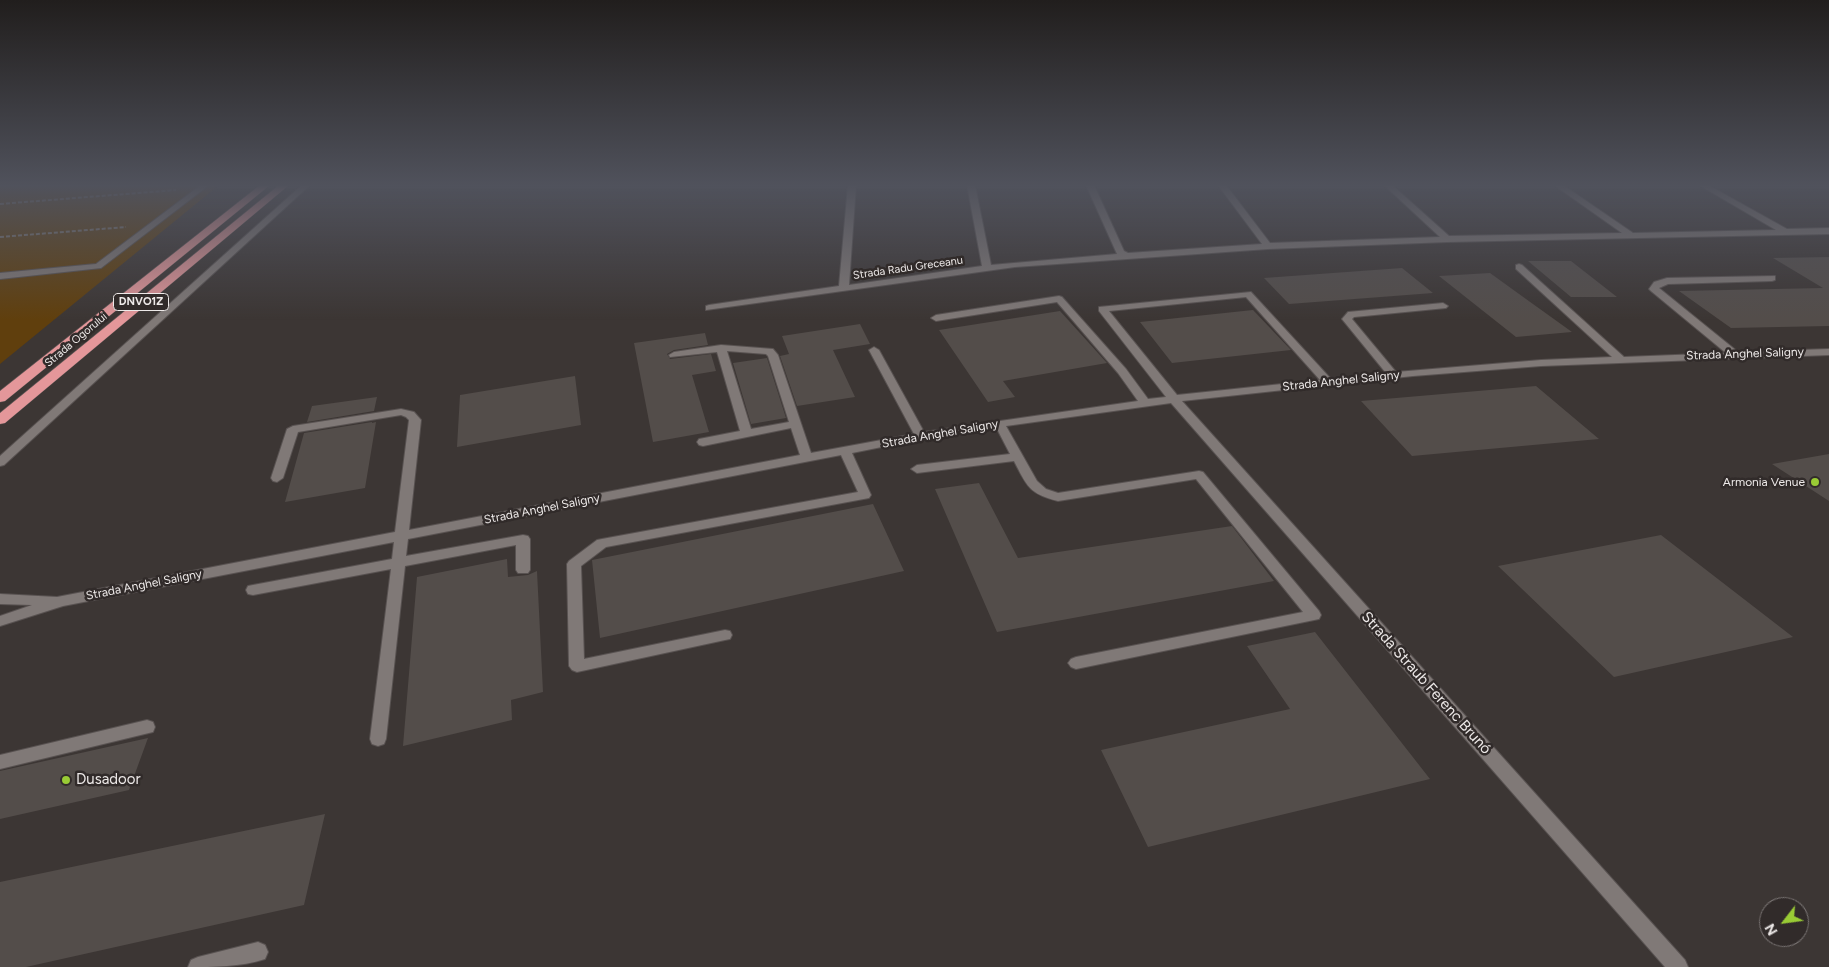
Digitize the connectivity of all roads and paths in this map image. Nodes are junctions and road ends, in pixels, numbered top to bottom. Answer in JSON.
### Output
{"nodes":[{"id":1,"x":87,"y":230,"type":"edge"},
{"id":2,"x":145,"y":230,"type":"edge"},
{"id":3,"x":209,"y":230,"type":"edge"},
{"id":4,"x":229,"y":230,"type":"edge"},
{"id":5,"x":256,"y":230,"type":"edge"},
{"id":6,"x":848,"y":230,"type":"edge"},
{"id":7,"x":980,"y":230,"type":"edge"},
{"id":8,"x":1110,"y":230,"type":"edge"},
{"id":9,"x":1256,"y":230,"type":"edge"},
{"id":10,"x":1437,"y":230,"type":"edge"},
{"id":11,"x":1623,"y":230,"type":"edge"},
{"id":12,"x":1783,"y":230,"type":"edge"},
{"id":13,"x":1829,"y":231,"type":"edge"},
{"id":14,"x":1786,"y":232,"type":"junction"},
{"id":15,"x":1630,"y":235,"type":"junction"},
{"id":16,"x":0,"y":237,"type":"edge"},
{"id":17,"x":1447,"y":239,"type":"junction"},
{"id":18,"x":1268,"y":246,"type":"junction"},
{"id":19,"x":1126,"y":256,"type":"junction"},
{"id":20,"x":1519,"y":267,"type":"dead end"},
{"id":21,"x":987,"y":268,"type":"junction"},
{"id":22,"x":0,"y":276,"type":"edge"},
{"id":23,"x":1772,"y":278,"type":"dead end"},
{"id":24,"x":844,"y":288,"type":"junction"},
{"id":25,"x":1443,"y":306,"type":"dead end"},
{"id":26,"x":709,"y":308,"type":"dead end"},
{"id":27,"x":936,"y":318,"type":"dead end"},
{"id":28,"x":721,"y":348,"type":"junction"},
{"id":29,"x":874,"y":350,"type":"dead end"},
{"id":30,"x":1829,"y":352,"type":"edge"},
{"id":31,"x":674,"y":355,"type":"dead end"},
{"id":32,"x":1735,"y":355,"type":"junction"},
{"id":33,"x":1620,"y":359,"type":"junction"},
{"id":34,"x":1393,"y":375,"type":"junction"},
{"id":35,"x":1328,"y":382,"type":"junction"},
{"id":36,"x":0,"y":398,"type":"edge"},
{"id":37,"x":1174,"y":399,"type":"junction"},
{"id":38,"x":1145,"y":403,"type":"junction"},
{"id":39,"x":0,"y":420,"type":"edge"},
{"id":40,"x":1000,"y":423,"type":"junction"},
{"id":41,"x":796,"y":424,"type":"junction"},
{"id":42,"x":746,"y":433,"type":"junction"},
{"id":43,"x":921,"y":436,"type":"junction"},
{"id":44,"x":703,"y":442,"type":"dead end"},
{"id":45,"x":844,"y":450,"type":"junction"},
{"id":46,"x":1017,"y":457,"type":"junction"},
{"id":47,"x":807,"y":458,"type":"junction"},
{"id":48,"x":0,"y":462,"type":"edge"},
{"id":49,"x":917,"y":469,"type":"dead end"},
{"id":50,"x":277,"y":478,"type":"dead end"},
{"id":51,"x":400,"y":536,"type":"junction"},
{"id":52,"x":398,"y":563,"type":"junction"},
{"id":53,"x":523,"y":570,"type":"dead end"},
{"id":54,"x":253,"y":590,"type":"dead end"},
{"id":55,"x":0,"y":599,"type":"edge"},
{"id":56,"x":62,"y":601,"type":"junction"},
{"id":57,"x":0,"y":621,"type":"edge"},
{"id":58,"x":725,"y":635,"type":"dead end"},
{"id":59,"x":1076,"y":663,"type":"dead end"},
{"id":60,"x":147,"y":727,"type":"dead end"},
{"id":61,"x":378,"y":740,"type":"dead end"},
{"id":62,"x":0,"y":762,"type":"edge"},
{"id":63,"x":258,"y":952,"type":"dead end"},
{"id":64,"x":198,"y":967,"type":"edge"},
{"id":65,"x":1678,"y":967,"type":"edge"}],
"edges":[{"from":1,"to":16,"type":"path"},
{"from":2,"to":22,"type":"street"},
{"from":3,"to":36,"type":"highway","name":"Strada Ogorului","number":"DNVO1Z"},
{"from":4,"to":39,"type":"highway","name":"Strada Ogorului","number":"DNVO1Z"},
{"from":5,"to":48,"type":"street"},
{"from":6,"to":24,"type":"street"},
{"from":7,"to":21,"type":"street"},
{"from":8,"to":19,"type":"street"},
{"from":9,"to":18,"type":"street"},
{"from":10,"to":17,"type":"street"},
{"from":11,"to":15,"type":"street"},
{"from":12,"to":14,"type":"street"},
{"from":13,"to":14,"type":"street","name":"Strada Radu Greceanu"},
{"from":14,"to":15,"type":"street","name":"Strada Radu Greceanu"},
{"from":15,"to":17,"type":"street","name":"Strada Radu Greceanu"},
{"from":17,"to":18,"type":"street","name":"Strada Radu Greceanu"},
{"from":18,"to":19,"type":"street","name":"Strada Radu Greceanu"},
{"from":19,"to":21,"type":"street","name":"Strada Radu Greceanu"},
{"from":20,"to":33,"type":"street"},
{"from":21,"to":24,"type":"street","name":"Strada Radu Greceanu"},
{"from":23,"to":32,"type":"street"},
{"from":24,"to":26,"type":"street","name":"Strada Radu Greceanu"},
{"from":25,"to":34,"type":"street"},
{"from":27,"to":38,"type":"street"},
{"from":28,"to":31,"type":"street"},
{"from":28,"to":41,"type":"street"},
{"from":28,"to":42,"type":"street"},
{"from":29,"to":43,"type":"street"},
{"from":30,"to":32,"type":"street","name":"Strada Anghel Saligny"},
{"from":32,"to":33,"type":"street","name":"Strada Anghel Saligny"},
{"from":33,"to":34,"type":"street","name":"Strada Anghel Saligny"},
{"from":34,"to":35,"type":"street","name":"Strada Anghel Saligny"},
{"from":35,"to":37,"type":"street","name":"Strada Anghel Saligny"},
{"from":35,"to":37,"type":"street","name":"Strada Straub Ferenc Brunó"},
{"from":37,"to":38,"type":"street","name":"Strada Anghel Saligny"},
{"from":37,"to":65,"type":"street","name":"Strada Straub Ferenc Brunó"},
{"from":38,"to":40,"type":"street","name":"Strada Anghel Saligny"},
{"from":40,"to":43,"type":"street","name":"Strada Anghel Saligny"},
{"from":40,"to":46,"type":"street"},
{"from":41,"to":42,"type":"street"},
{"from":41,"to":47,"type":"street"},
{"from":42,"to":44,"type":"street"},
{"from":43,"to":45,"type":"street","name":"Strada Anghel Saligny"},
{"from":45,"to":47,"type":"street","name":"Strada Anghel Saligny"},
{"from":45,"to":58,"type":"street"},
{"from":46,"to":49,"type":"street"},
{"from":46,"to":59,"type":"street"},
{"from":47,"to":51,"type":"street","name":"Strada Anghel Saligny"},
{"from":50,"to":51,"type":"street"},
{"from":51,"to":52,"type":"street"},
{"from":51,"to":56,"type":"street","name":"Strada Anghel Saligny"},
{"from":52,"to":53,"type":"street"},
{"from":52,"to":54,"type":"street"},
{"from":52,"to":61,"type":"street"},
{"from":55,"to":56,"type":"street"},
{"from":56,"to":57,"type":"street"},
{"from":60,"to":62,"type":"street"},
{"from":63,"to":64,"type":"street"}]}
